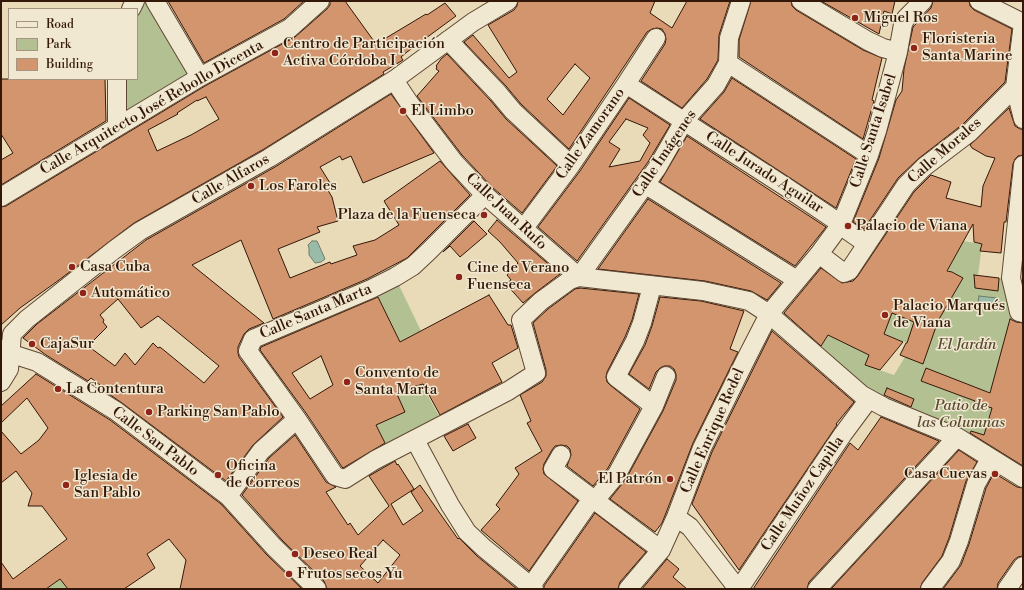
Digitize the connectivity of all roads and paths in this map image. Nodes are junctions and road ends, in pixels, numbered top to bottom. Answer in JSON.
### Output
{"nodes":[{"id":1,"x":155,"y":1,"type":"edge"},
{"id":2,"x":320,"y":1,"type":"edge"},
{"id":3,"x":508,"y":1,"type":"edge"},
{"id":4,"x":741,"y":1,"type":"edge"},
{"id":5,"x":801,"y":1,"type":"edge"},
{"id":6,"x":923,"y":1,"type":"edge"},
{"id":7,"x":984,"y":3,"type":"edge"},
{"id":8,"x":1023,"y":23,"type":"edge"},
{"id":9,"x":656,"y":38,"type":"dead end"},
{"id":10,"x":448,"y":40,"type":"junction"},
{"id":11,"x":898,"y":52,"type":"junction"},
{"id":12,"x":728,"y":63,"type":"junction"},
{"id":13,"x":200,"y":77,"type":"junction"},
{"id":14,"x":117,"y":80,"type":"edge"},
{"id":15,"x":394,"y":80,"type":"junction"},
{"id":16,"x":626,"y":84,"type":"junction"},
{"id":17,"x":1019,"y":86,"type":"edge"},
{"id":18,"x":1023,"y":119,"type":"edge"},
{"id":19,"x":684,"y":121,"type":"junction"},
{"id":20,"x":117,"y":127,"type":"junction"},
{"id":21,"x":869,"y":155,"type":"junction"},
{"id":22,"x":571,"y":165,"type":"junction"},
{"id":23,"x":1023,"y":165,"type":"edge"},
{"id":24,"x":646,"y":185,"type":"junction"},
{"id":25,"x":485,"y":195,"type":"junction"},
{"id":26,"x":1,"y":197,"type":"edge"},
{"id":27,"x":843,"y":226,"type":"junction"},
{"id":28,"x":524,"y":228,"type":"junction"},
{"id":29,"x":868,"y":242,"type":"junction"},
{"id":30,"x":822,"y":256,"type":"junction"},
{"id":31,"x":579,"y":277,"type":"junction"},
{"id":32,"x":797,"y":280,"type":"junction"},
{"id":33,"x":652,"y":286,"type":"junction"},
{"id":34,"x":1023,"y":313,"type":"edge"},
{"id":35,"x":769,"y":314,"type":"junction"},
{"id":36,"x":5,"y":351,"type":"edge"},
{"id":37,"x":666,"y":376,"type":"dead end"},
{"id":38,"x":1,"y":382,"type":"edge"},
{"id":39,"x":869,"y":399,"type":"junction"},
{"id":40,"x":654,"y":406,"type":"junction"},
{"id":41,"x":297,"y":419,"type":"junction"},
{"id":42,"x":957,"y":437,"type":"junction"},
{"id":43,"x":416,"y":440,"type":"junction"},
{"id":44,"x":561,"y":455,"type":"dead end"},
{"id":45,"x":990,"y":459,"type":"junction"},
{"id":46,"x":1022,"y":474,"type":"edge"},
{"id":47,"x":228,"y":496,"type":"junction"},
{"id":48,"x":594,"y":499,"type":"junction"},
{"id":49,"x":676,"y":518,"type":"junction"},
{"id":50,"x":661,"y":550,"type":"junction"},
{"id":51,"x":1023,"y":566,"type":"edge"},
{"id":52,"x":533,"y":587,"type":"edge"},
{"id":53,"x":317,"y":589,"type":"edge"},
{"id":54,"x":628,"y":589,"type":"edge"},
{"id":55,"x":739,"y":589,"type":"edge"},
{"id":56,"x":817,"y":589,"type":"edge"},
{"id":57,"x":930,"y":589,"type":"edge"},
{"id":58,"x":1007,"y":589,"type":"edge"}],
"edges":[{"from":1,"to":13,"type":"street"},
{"from":2,"to":13,"type":"street","name":"Calle Arquitecto José Rebollo Dicenta"},
{"from":3,"to":10,"type":"street","name":"Calle Alfaros"},
{"from":4,"to":12,"type":"street","name":"Calle Imágenes"},
{"from":5,"to":11,"type":"street"},
{"from":6,"to":11,"type":"street","name":"Calle Santa Isabel"},
{"from":7,"to":8,"type":"street"},
{"from":8,"to":17,"type":"street"},
{"from":9,"to":16,"type":"street","name":"Calle Zamorano"},
{"from":10,"to":15,"type":"street","name":"Calle Alfaros"},
{"from":10,"to":22,"type":"street"},
{"from":11,"to":21,"type":"street","name":"Calle Santa Isabel"},
{"from":12,"to":19,"type":"street","name":"Calle Imágenes"},
{"from":12,"to":21,"type":"street"},
{"from":13,"to":20,"type":"street","name":"Calle Arquitecto José Rebollo Dicenta"},
{"from":14,"to":20,"type":"street"},
{"from":15,"to":25,"type":"street","name":"Calle Juan Rufo"},
{"from":15,"to":36,"type":"street","name":"Calle Alfaros"},
{"from":16,"to":19,"type":"street","name":"Calle Jurado Aguilar"},
{"from":16,"to":22,"type":"street","name":"Calle Zamorano"},
{"from":17,"to":18,"type":"street"},
{"from":17,"to":29,"type":"street","name":"Calle Morales"},
{"from":19,"to":24,"type":"street","name":"Calle Imágenes"},
{"from":19,"to":27,"type":"street","name":"Calle Jurado Aguilar"},
{"from":20,"to":26,"type":"street","name":"Calle Arquitecto José Rebollo Dicenta"},
{"from":21,"to":27,"type":"street","name":"Calle Santa Isabel"},
{"from":22,"to":28,"type":"street","name":"Calle Zamorano"},
{"from":23,"to":34,"type":"street"},
{"from":24,"to":31,"type":"street","name":"Calle Imágenes"},
{"from":24,"to":32,"type":"street"},
{"from":25,"to":28,"type":"street","name":"Calle Juan Rufo"},
{"from":25,"to":41,"type":"street","name":"Calle Santa Marta"},
{"from":27,"to":29,"type":"street","name":"Calle Jurado Aguilar"},
{"from":27,"to":30,"type":"street","name":"Calle Santa Isabel"},
{"from":28,"to":31,"type":"street","name":"Calle Juan Rufo"},
{"from":29,"to":30,"type":"street","name":"Calle Morales"},
{"from":30,"to":32,"type":"street","name":"Calle Santa Isabel"},
{"from":31,"to":33,"type":"street"},
{"from":31,"to":43,"type":"street","name":"Calle Santa Marta"},
{"from":32,"to":35,"type":"street","name":"Calle Santa Isabel"},
{"from":33,"to":35,"type":"street"},
{"from":33,"to":40,"type":"street"},
{"from":35,"to":39,"type":"street"},
{"from":35,"to":49,"type":"street","name":"Calle Enrique Redel"},
{"from":36,"to":38,"type":"street","name":"Calle Alfaros"},
{"from":36,"to":47,"type":"street","name":"Calle San Pablo"},
{"from":37,"to":40,"type":"street"},
{"from":39,"to":42,"type":"street"},
{"from":39,"to":55,"type":"street","name":"Calle Muñoz Capilla"},
{"from":40,"to":48,"type":"street"},
{"from":41,"to":43,"type":"street","name":"Calle Santa Marta"},
{"from":41,"to":47,"type":"street"},
{"from":42,"to":45,"type":"street"},
{"from":42,"to":56,"type":"street"},
{"from":43,"to":52,"type":"street"},
{"from":44,"to":48,"type":"street"},
{"from":45,"to":46,"type":"street"},
{"from":45,"to":57,"type":"street"},
{"from":47,"to":53,"type":"street","name":"Calle San Pablo"},
{"from":48,"to":50,"type":"street"},
{"from":48,"to":52,"type":"street"},
{"from":49,"to":50,"type":"street","name":"Calle Enrique Redel"},
{"from":49,"to":55,"type":"street"},
{"from":50,"to":54,"type":"street","name":"Calle Enrique Redel"},
{"from":51,"to":58,"type":"street"}]}
